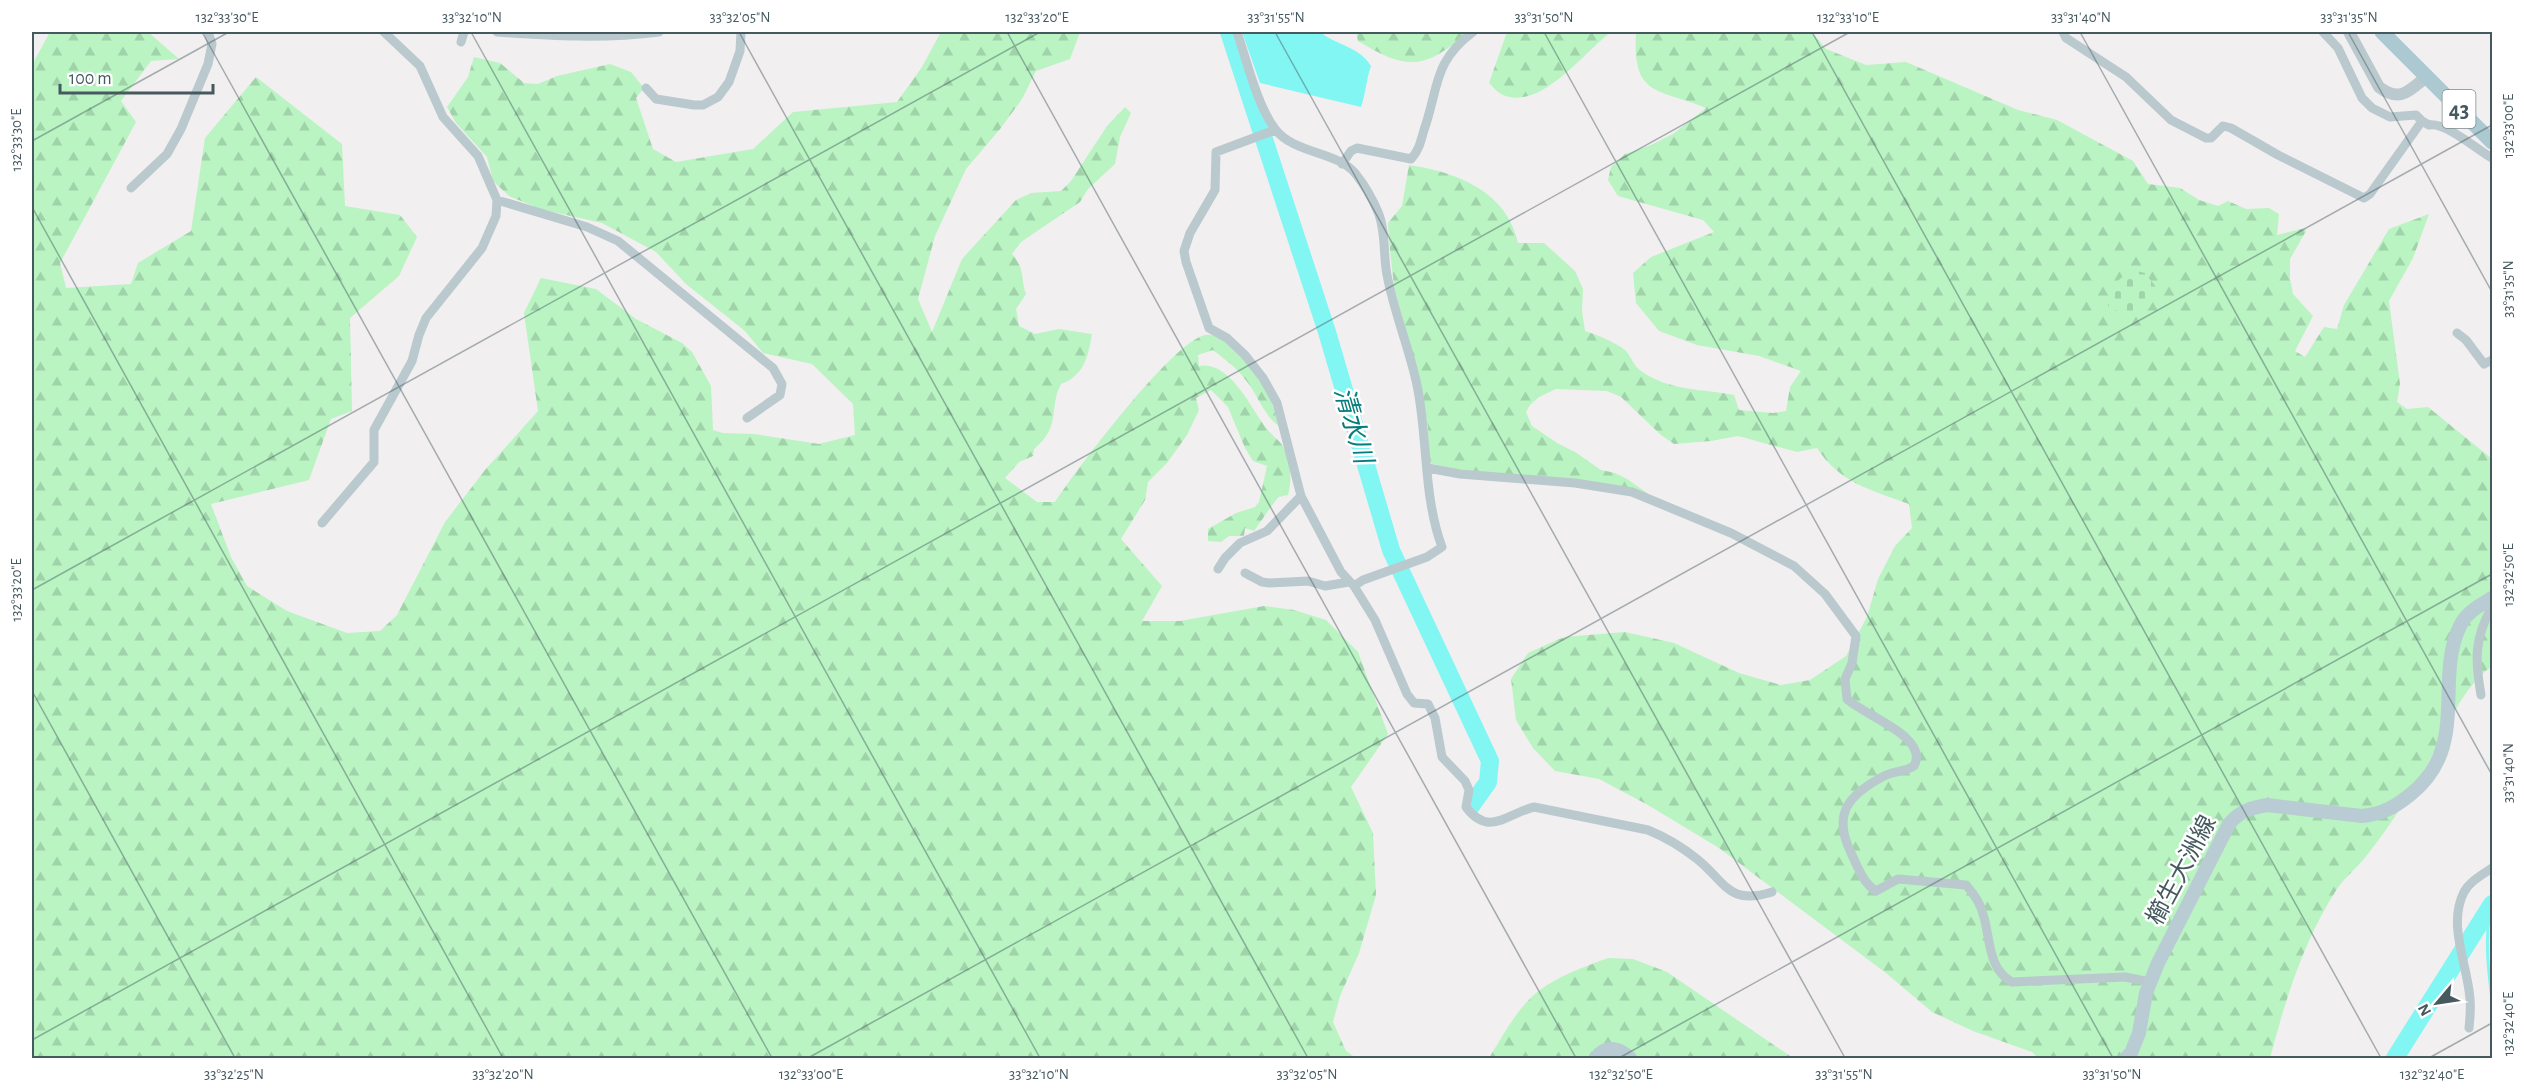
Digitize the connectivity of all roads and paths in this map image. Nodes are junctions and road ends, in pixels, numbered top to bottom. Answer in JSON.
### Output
{"nodes":[{"id":1,"x":208,"y":32,"type":"edge"},
{"id":2,"x":384,"y":32,"type":"edge"},
{"id":3,"x":464,"y":32,"type":"edge"},
{"id":4,"x":497,"y":32,"type":"edge"},
{"id":5,"x":659,"y":32,"type":"edge"},
{"id":6,"x":741,"y":32,"type":"edge"},
{"id":7,"x":1237,"y":32,"type":"edge"},
{"id":8,"x":1473,"y":32,"type":"edge"},
{"id":9,"x":2063,"y":32,"type":"edge"},
{"id":10,"x":2323,"y":32,"type":"edge"},
{"id":11,"x":2349,"y":32,"type":"edge"},
{"id":12,"x":2382,"y":32,"type":"edge"},
{"id":13,"x":604,"y":34,"type":"edge"},
{"id":14,"x":461,"y":42,"type":"dead end"},
{"id":15,"x":2426,"y":76,"type":"junction"},
{"id":16,"x":646,"y":88,"type":"dead end"},
{"id":17,"x":2422,"y":121,"type":"junction"},
{"id":18,"x":1275,"y":130,"type":"junction"},
{"id":19,"x":2493,"y":142,"type":"edge"},
{"id":20,"x":2493,"y":158,"type":"edge"},
{"id":21,"x":1342,"y":164,"type":"junction"},
{"id":22,"x":131,"y":188,"type":"dead end"},
{"id":23,"x":497,"y":200,"type":"junction"},
{"id":24,"x":2457,"y":333,"type":"dead end"},
{"id":25,"x":2493,"y":360,"type":"edge"},
{"id":26,"x":747,"y":418,"type":"dead end"},
{"id":27,"x":1428,"y":468,"type":"junction"},
{"id":28,"x":1301,"y":496,"type":"junction"},
{"id":29,"x":322,"y":524,"type":"dead end"},
{"id":30,"x":1218,"y":568,"type":"dead end"},
{"id":31,"x":1245,"y":573,"type":"dead end"},
{"id":32,"x":1352,"y":584,"type":"junction"},
{"id":33,"x":2493,"y":598,"type":"edge"},
{"id":34,"x":2493,"y":607,"type":"edge"},
{"id":35,"x":2481,"y":695,"type":"dead end"},
{"id":36,"x":2493,"y":868,"type":"edge"},
{"id":37,"x":1772,"y":892,"type":"dead end"},
{"id":38,"x":2150,"y":982,"type":"junction"},
{"id":39,"x":2469,"y":1028,"type":"dead end"},
{"id":40,"x":1596,"y":1059,"type":"edge"},
{"id":41,"x":1630,"y":1059,"type":"edge"},
{"id":42,"x":2126,"y":1059,"type":"edge"}],
"edges":[{"from":1,"to":22,"type":"street"},
{"from":2,"to":23,"type":"street"},
{"from":3,"to":14,"type":"street"},
{"from":4,"to":13,"type":"street"},
{"from":5,"to":13,"type":"street"},
{"from":6,"to":16,"type":"street"},
{"from":7,"to":18,"type":"street"},
{"from":8,"to":21,"type":"street"},
{"from":9,"to":17,"type":"street"},
{"from":10,"to":17,"type":"street"},
{"from":11,"to":15,"type":"street"},
{"from":12,"to":15,"type":"main road","number":"43"},
{"from":15,"to":19,"type":"main road","number":"43"},
{"from":17,"to":20,"type":"street"},
{"from":18,"to":21,"type":"street"},
{"from":18,"to":28,"type":"street"},
{"from":21,"to":27,"type":"street"},
{"from":23,"to":26,"type":"street"},
{"from":23,"to":29,"type":"street"},
{"from":24,"to":25,"type":"street"},
{"from":27,"to":32,"type":"street"},
{"from":27,"to":38,"type":"street"},
{"from":28,"to":30,"type":"street"},
{"from":28,"to":32,"type":"street"},
{"from":31,"to":32,"type":"street"},
{"from":32,"to":37,"type":"street"},
{"from":33,"to":38,"type":"main road","name":"櫛生大洲線"},
{"from":34,"to":35,"type":"street"},
{"from":36,"to":39,"type":"street"},
{"from":38,"to":42,"type":"main road","name":"櫛生大洲線"},
{"from":40,"to":41,"type":"main road"}]}
